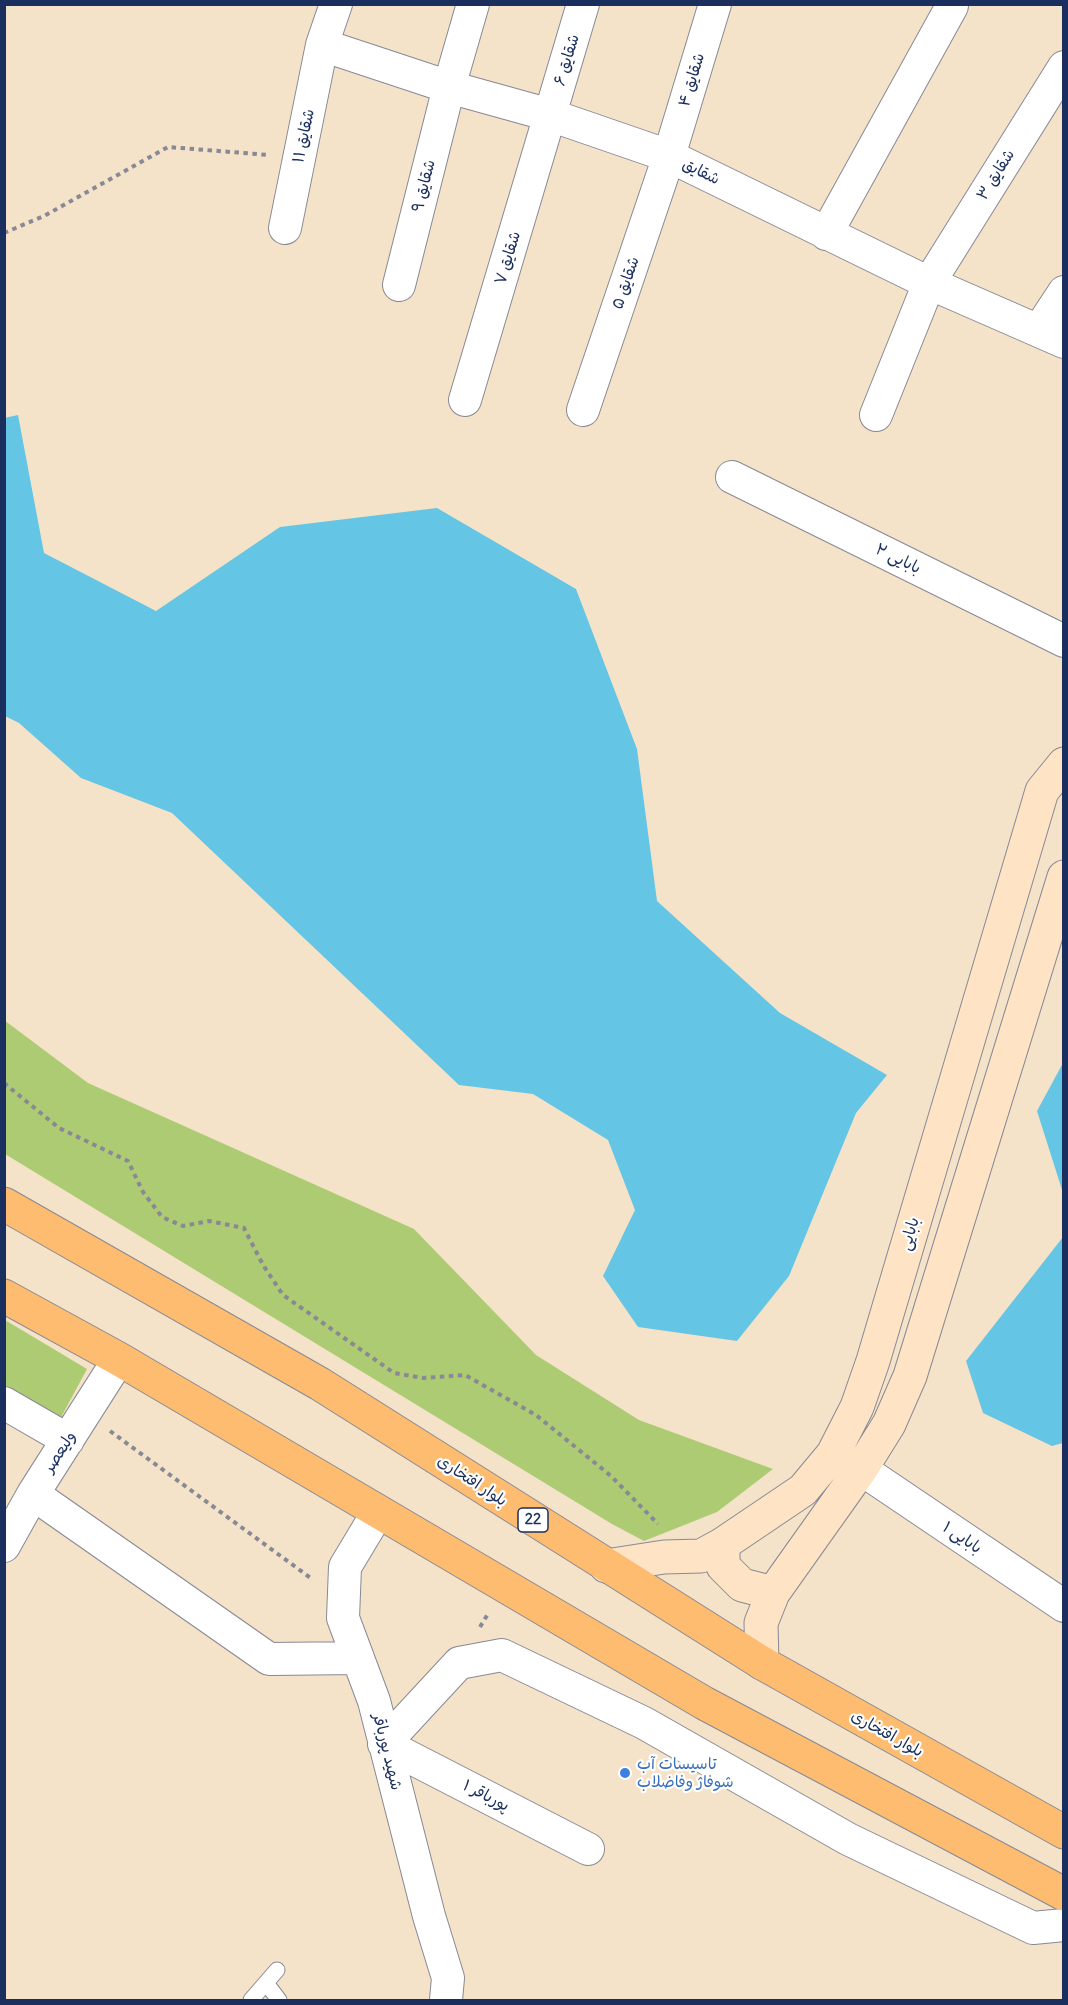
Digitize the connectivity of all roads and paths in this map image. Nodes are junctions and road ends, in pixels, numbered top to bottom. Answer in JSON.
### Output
{"nodes":[{"id":1,"x":336,"y":4,"type":"edge"},
{"id":2,"x":473,"y":4,"type":"edge"},
{"id":3,"x":583,"y":4,"type":"edge"},
{"id":4,"x":715,"y":4,"type":"edge"},
{"id":5,"x":950,"y":4,"type":"edge"},
{"id":6,"x":322,"y":45,"type":"junction"},
{"id":7,"x":1064,"y":67,"type":"edge"},
{"id":8,"x":449,"y":87,"type":"junction"},
{"id":9,"x":550,"y":116,"type":"junction"},
{"id":10,"x":669,"y":156,"type":"junction"},
{"id":11,"x":299,"y":157,"type":"junction"},
{"id":12,"x":285,"y":228,"type":"dead end"},
{"id":13,"x":4,"y":233,"type":"edge"},
{"id":14,"x":826,"y":234,"type":"junction"},
{"id":15,"x":929,"y":283,"type":"junction"},
{"id":16,"x":399,"y":285,"type":"dead end"},
{"id":17,"x":1064,"y":292,"type":"edge"},
{"id":18,"x":1052,"y":336,"type":"edge"},
{"id":19,"x":465,"y":400,"type":"dead end"},
{"id":20,"x":583,"y":410,"type":"dead end"},
{"id":21,"x":876,"y":415,"type":"dead end"},
{"id":22,"x":732,"y":477,"type":"dead end"},
{"id":23,"x":1064,"y":641,"type":"edge"},
{"id":24,"x":1064,"y":764,"type":"edge"},
{"id":25,"x":1064,"y":877,"type":"edge"},
{"id":26,"x":4,"y":1083,"type":"edge"},
{"id":27,"x":4,"y":1204,"type":"edge"},
{"id":28,"x":4,"y":1296,"type":"edge"},
{"id":29,"x":119,"y":1359,"type":"junction"},
{"id":30,"x":4,"y":1403,"type":"edge"},
{"id":31,"x":85,"y":1413,"type":"junction"},
{"id":32,"x":68,"y":1440,"type":"junction"},
{"id":33,"x":861,"y":1469,"type":"junction"},
{"id":34,"x":33,"y":1494,"type":"junction"},
{"id":35,"x":378,"y":1512,"type":"junction"},
{"id":36,"x":6,"y":1542,"type":"edge"},
{"id":37,"x":723,"y":1544,"type":"junction"},
{"id":38,"x":690,"y":1557,"type":"junction"},
{"id":39,"x":606,"y":1566,"type":"junction"},
{"id":40,"x":774,"y":1593,"type":"junction"},
{"id":41,"x":344,"y":1602,"type":"junction"},
{"id":42,"x":1064,"y":1606,"type":"edge"},
{"id":43,"x":358,"y":1658,"type":"junction"},
{"id":44,"x":762,"y":1663,"type":"junction"},
{"id":45,"x":384,"y":1744,"type":"junction"},
{"id":46,"x":1064,"y":1832,"type":"edge"},
{"id":47,"x":588,"y":1849,"type":"dead end"},
{"id":48,"x":1064,"y":1894,"type":"edge"},
{"id":49,"x":1064,"y":1925,"type":"edge"},
{"id":50,"x":277,"y":1970,"type":"dead end"},
{"id":51,"x":266,"y":1983,"type":"junction"},
{"id":52,"x":251,"y":2001,"type":"edge"},
{"id":53,"x":279,"y":2001,"type":"edge"},
{"id":54,"x":446,"y":2001,"type":"edge"}],
"edges":[{"from":1,"to":6,"type":"street","name":"شقایق ۱۱"},
{"from":2,"to":8,"type":"street","name":"شقایق ۹"},
{"from":3,"to":9,"type":"street","name":"شقایق ۶"},
{"from":4,"to":10,"type":"street","name":"شقایق ۴"},
{"from":5,"to":14,"type":"street"},
{"from":6,"to":8,"type":"street","name":"شقایق"},
{"from":6,"to":11,"type":"street","name":"شقایق ۱۱"},
{"from":7,"to":15,"type":"street","name":"شقایق ۳"},
{"from":8,"to":9,"type":"street","name":"شقایق"},
{"from":8,"to":16,"type":"street","name":"شقایق ۹"},
{"from":9,"to":10,"type":"street","name":"شقایق"},
{"from":9,"to":19,"type":"street","name":"شقایق ۷"},
{"from":10,"to":14,"type":"street","name":"شقایق"},
{"from":10,"to":20,"type":"street","name":"شقایق ۵"},
{"from":11,"to":12,"type":"street","name":"شقایق ۱۱"},
{"from":11,"to":13,"type":"path"},
{"from":14,"to":15,"type":"street","name":"شقایق"},
{"from":15,"to":18,"type":"street","name":"شقایق"},
{"from":15,"to":21,"type":"street","name":"شقایق ۳"},
{"from":17,"to":18,"type":"street"},
{"from":22,"to":23,"type":"street","name":"بابایی ۲"},
{"from":24,"to":37,"type":"main road","name":"بابایی"},
{"from":25,"to":33,"type":"main road"},
{"from":26,"to":38,"type":"path"},
{"from":27,"to":39,"type":"highway","name":"بلوار افتخاری","number":"22"},
{"from":28,"to":29,"type":"highway"},
{"from":29,"to":31,"type":"street","name":"ولیعصر"},
{"from":29,"to":35,"type":"highway"},
{"from":30,"to":32,"type":"street"},
{"from":31,"to":32,"type":"street","name":"ولیعصر"},
{"from":31,"to":41,"type":"path"},
{"from":32,"to":34,"type":"street","name":"ولیعصر"},
{"from":33,"to":40,"type":"main road"},
{"from":33,"to":42,"type":"street","name":"بابایی ۱"},
{"from":34,"to":36,"type":"street","name":"ولیعصر"},
{"from":34,"to":43,"type":"street"},
{"from":35,"to":41,"type":"street","name":"شهید پورباقر"},
{"from":35,"to":48,"type":"highway"},
{"from":37,"to":38,"type":"main road","name":"بابایی"},
{"from":37,"to":40,"type":"main road"},
{"from":38,"to":39,"type":"main road","name":"بابایی"},
{"from":39,"to":44,"type":"highway","name":"بلوار افتخاری","number":"22"},
{"from":40,"to":44,"type":"main road"},
{"from":41,"to":43,"type":"street","name":"شهید پورباقر"},
{"from":43,"to":45,"type":"street","name":"شهید پورباقر"},
{"from":44,"to":46,"type":"highway","name":"بلوار افتخاری","number":"22"},
{"from":45,"to":47,"type":"street","name":"پورباقر ۱"},
{"from":45,"to":49,"type":"street"},
{"from":45,"to":54,"type":"street","name":"شهید پورباقر"},
{"from":50,"to":51,"type":"lane"},
{"from":51,"to":52,"type":"lane"},
{"from":51,"to":53,"type":"lane"}]}
